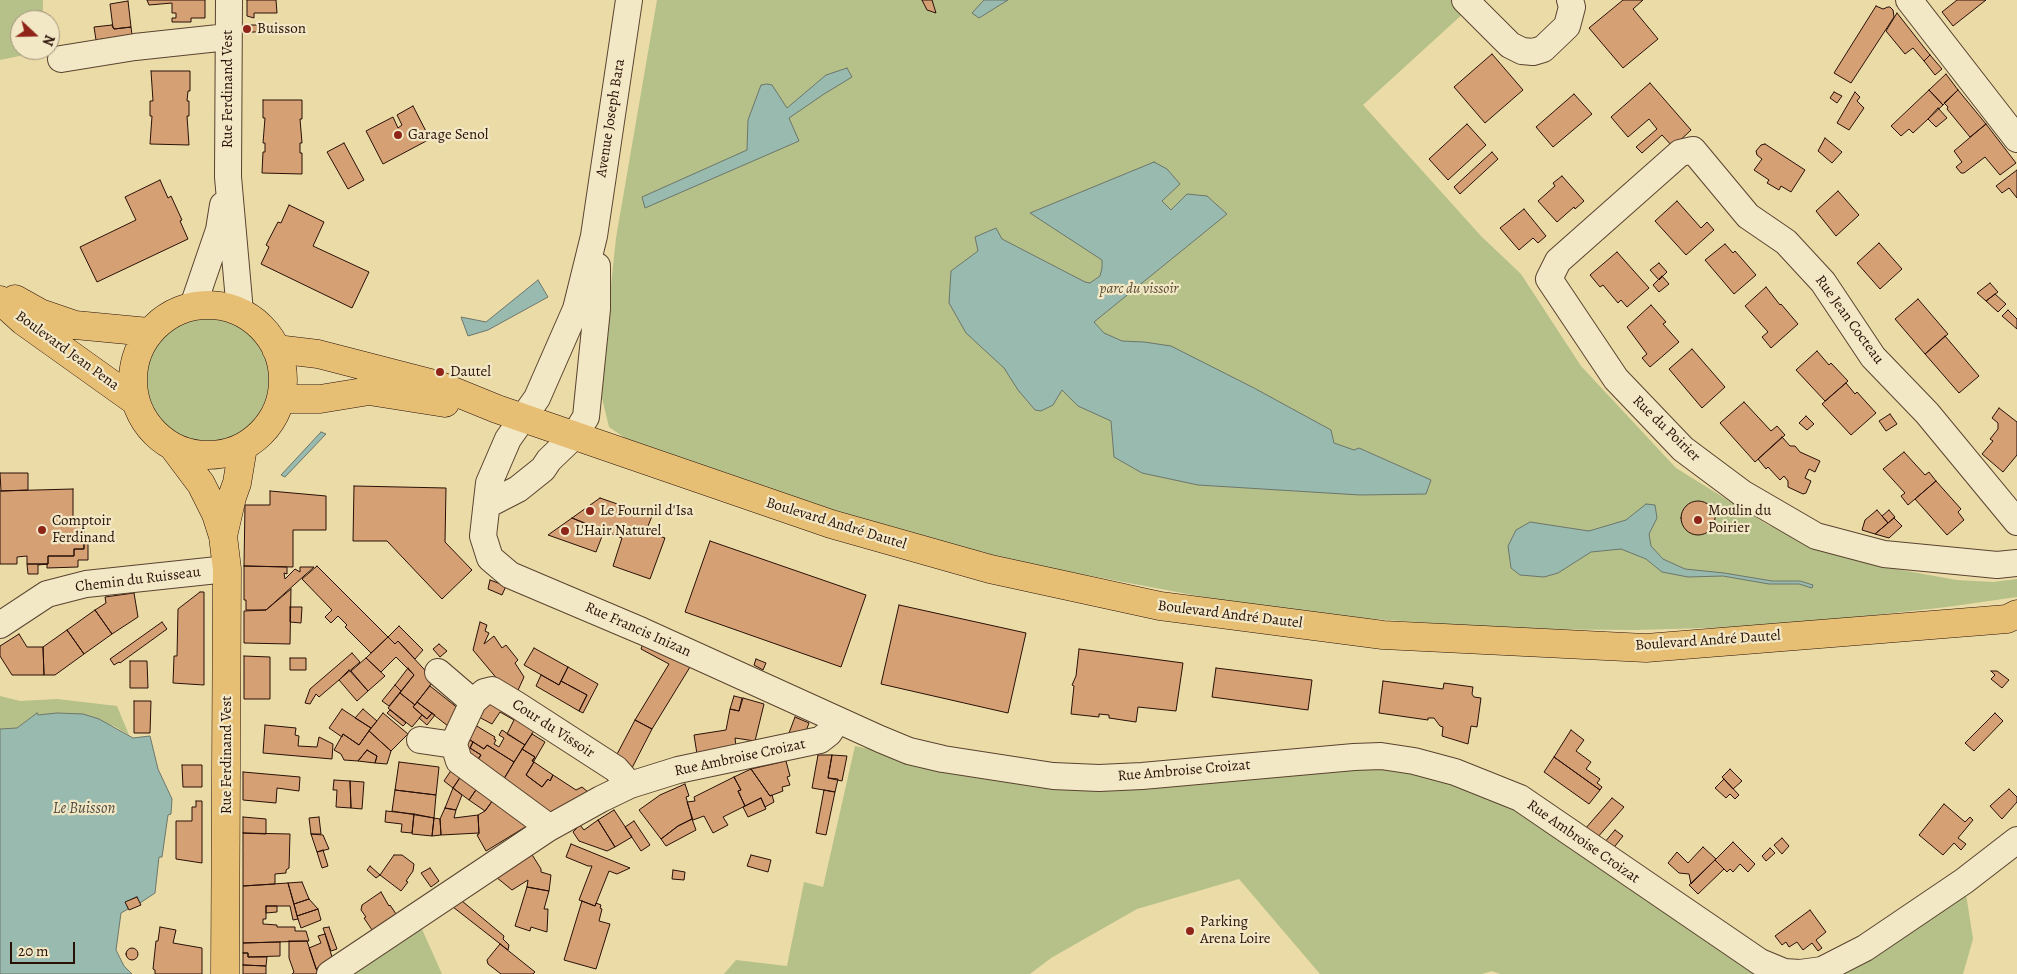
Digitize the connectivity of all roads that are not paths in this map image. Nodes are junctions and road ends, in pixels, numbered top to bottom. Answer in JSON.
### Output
{"nodes":[{"id":1,"x":229,"y":0,"type":"edge"},
{"id":2,"x":629,"y":0,"type":"edge"},
{"id":3,"x":1465,"y":0,"type":"edge"},
{"id":4,"x":1570,"y":0,"type":"edge"},
{"id":5,"x":1909,"y":0,"type":"edge"},
{"id":6,"x":228,"y":37,"type":"junction"},
{"id":7,"x":61,"y":59,"type":"dead end"},
{"id":8,"x":2017,"y":139,"type":"edge"},
{"id":9,"x":1694,"y":150,"type":"joint"},
{"id":10,"x":228,"y":178,"type":"junction"},
{"id":11,"x":594,"y":236,"type":"junction"},
{"id":12,"x":0,"y":290,"type":"edge"},
{"id":13,"x":0,"y":300,"type":"edge"},
{"id":14,"x":193,"y":306,"type":"junction"},
{"id":15,"x":240,"y":312,"type":"junction"},
{"id":16,"x":149,"y":332,"type":"junction"},
{"id":17,"x":276,"y":349,"type":"junction"},
{"id":18,"x":281,"y":398,"type":"junction"},
{"id":19,"x":135,"y":401,"type":"junction"},
{"id":20,"x":482,"y":404,"type":"junction"},
{"id":21,"x":522,"y":418,"type":"junction"},
{"id":22,"x":574,"y":436,"type":"junction"},
{"id":23,"x":243,"y":447,"type":"junction"},
{"id":24,"x":174,"y":448,"type":"junction"},
{"id":25,"x":487,"y":506,"type":"junction"},
{"id":26,"x":2017,"y":522,"type":"edge"},
{"id":27,"x":223,"y":536,"type":"junction"},
{"id":28,"x":2017,"y":563,"type":"edge"},
{"id":29,"x":227,"y":569,"type":"junction"},
{"id":30,"x":2014,"y":618,"type":"edge"},
{"id":31,"x":0,"y":625,"type":"edge"},
{"id":32,"x":438,"y":672,"type":"dead end"},
{"id":33,"x":473,"y":702,"type":"junction"},
{"id":34,"x":838,"y":720,"type":"junction"},
{"id":35,"x":420,"y":740,"type":"dead end"},
{"id":36,"x":454,"y":745,"type":"junction"},
{"id":37,"x":630,"y":785,"type":"junction"},
{"id":38,"x":547,"y":829,"type":"junction"},
{"id":39,"x":2017,"y":840,"type":"edge"},
{"id":40,"x":225,"y":974,"type":"edge"},
{"id":41,"x":330,"y":974,"type":"edge"}],
"edges":[{"from":1,"to":6,"type":"street","name":"Rue Ferdinand Vest"},
{"from":2,"to":11,"type":"street","name":"Avenue Joseph Bara"},
{"from":3,"to":4,"type":"street"},
{"from":5,"to":8,"type":"street"},
{"from":6,"to":7,"type":"street"},
{"from":6,"to":10,"type":"street","name":"Rue Ferdinand Vest"},
{"from":9,"to":26,"type":"street","name":"Rue Jean Cocteau"},
{"from":9,"to":28,"type":"street","name":"Rue du Poirier"},
{"from":10,"to":14,"type":"street","name":"Rue Ferdinand Vest"},
{"from":10,"to":15,"type":"street","name":"Rue Ferdinand Vest"},
{"from":11,"to":21,"type":"street","name":"Avenue Joseph Bara"},
{"from":11,"to":22,"type":"street","name":"Avenue Joseph Bara"},
{"from":12,"to":16,"type":"main road","name":"Boulevard Jean Pena"},
{"from":13,"to":19,"type":"main road","name":"Boulevard Jean Pena"},
{"from":14,"to":15,"type":"main road"},
{"from":14,"to":16,"type":"main road"},
{"from":15,"to":17,"type":"main road"},
{"from":16,"to":19,"type":"main road"},
{"from":17,"to":18,"type":"main road"},
{"from":17,"to":20,"type":"main road","name":"Boulevard André Dautel"},
{"from":18,"to":20,"type":"main road","name":"Boulevard André Dautel"},
{"from":18,"to":23,"type":"main road"},
{"from":19,"to":24,"type":"main road"},
{"from":20,"to":21,"type":"main road","name":"Boulevard André Dautel"},
{"from":21,"to":22,"type":"main road","name":"Boulevard André Dautel"},
{"from":21,"to":25,"type":"street","name":"Rue Francis Inizan"},
{"from":22,"to":25,"type":"street"},
{"from":22,"to":30,"type":"main road","name":"Boulevard André Dautel"},
{"from":23,"to":24,"type":"main road"},
{"from":23,"to":27,"type":"main road"},
{"from":24,"to":27,"type":"main road"},
{"from":25,"to":34,"type":"street","name":"Rue Francis Inizan"},
{"from":27,"to":29,"type":"main road","name":"Rue Ferdinand Vest"},
{"from":29,"to":31,"type":"street","name":"Chemin du Ruisseau"},
{"from":29,"to":40,"type":"main road","name":"Rue Ferdinand Vest"},
{"from":32,"to":33,"type":"street"},
{"from":33,"to":36,"type":"street"},
{"from":33,"to":37,"type":"street","name":"Cour du Vissoir"},
{"from":34,"to":37,"type":"street","name":"Rue Ambroise Croizat"},
{"from":34,"to":39,"type":"street","name":"Rue Ambroise Croizat"},
{"from":35,"to":36,"type":"street"},
{"from":36,"to":38,"type":"street"},
{"from":37,"to":38,"type":"street","name":"Rue Ambroise Croizat"},
{"from":38,"to":41,"type":"street","name":"Rue Ambroise Croizat"}]}
